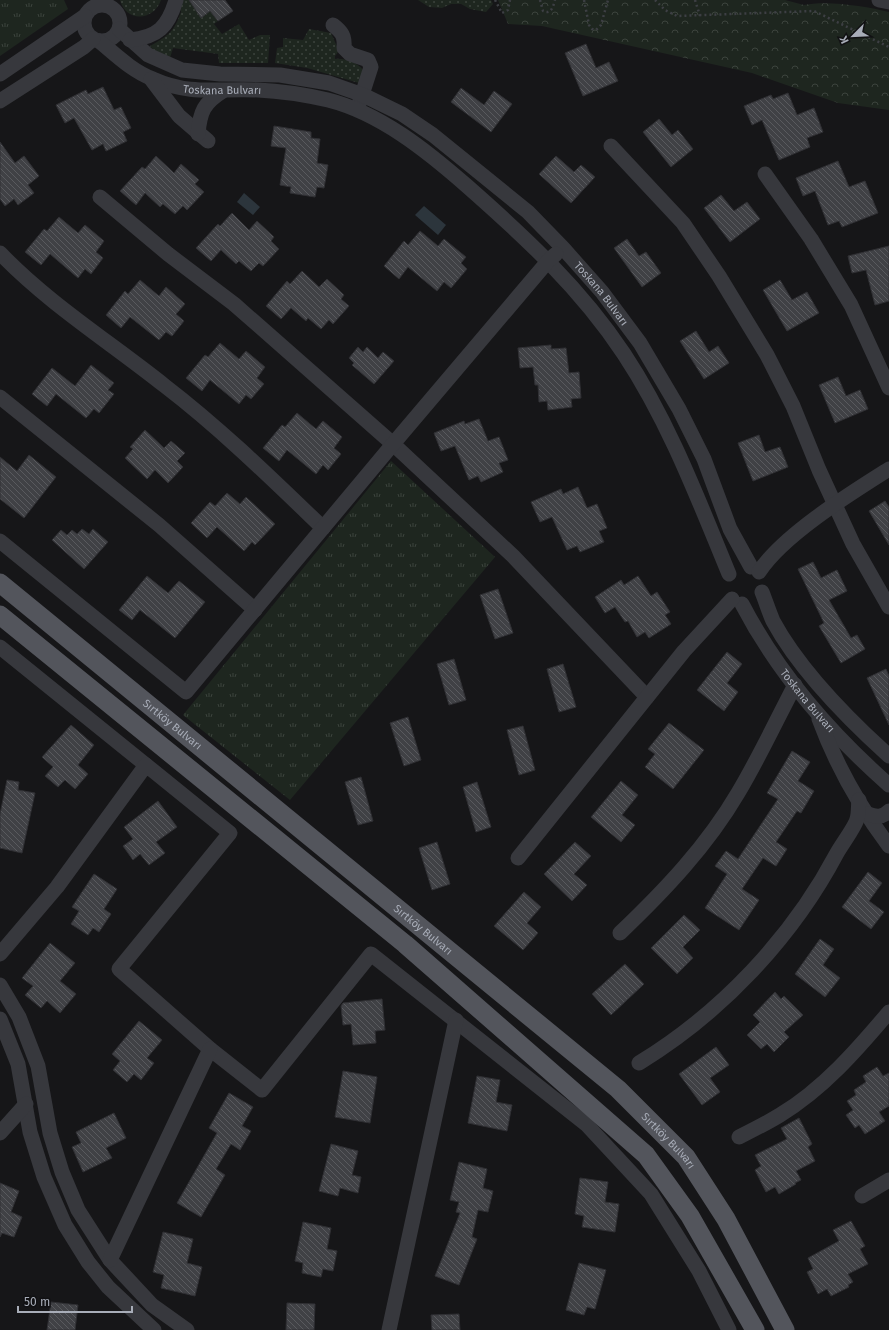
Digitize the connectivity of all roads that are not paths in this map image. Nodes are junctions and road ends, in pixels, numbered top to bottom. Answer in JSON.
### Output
{"nodes":[{"id":1,"x":176,"y":0,"type":"edge"},
{"id":2,"x":879,"y":0,"type":"edge"},
{"id":3,"x":889,"y":2,"type":"edge"},
{"id":4,"x":103,"y":3,"type":"edge"},
{"id":5,"x":85,"y":9,"type":"edge"},
{"id":6,"x":333,"y":25,"type":"dead end"},
{"id":7,"x":119,"y":29,"type":"junction"},
{"id":8,"x":96,"y":40,"type":"junction"},
{"id":9,"x":130,"y":40,"type":"junction"},
{"id":10,"x":0,"y":74,"type":"edge"},
{"id":11,"x":151,"y":79,"type":"junction"},
{"id":12,"x":223,"y":91,"type":"junction"},
{"id":13,"x":363,"y":95,"type":"junction"},
{"id":14,"x":0,"y":100,"type":"edge"},
{"id":15,"x":357,"y":111,"type":"junction"},
{"id":16,"x":611,"y":146,"type":"dead end"},
{"id":17,"x":765,"y":174,"type":"dead end"},
{"id":18,"x":100,"y":197,"type":"dead end"},
{"id":19,"x":564,"y":248,"type":"junction"},
{"id":20,"x":0,"y":252,"type":"edge"},
{"id":21,"x":549,"y":260,"type":"junction"},
{"id":22,"x":889,"y":388,"type":"edge"},
{"id":23,"x":0,"y":397,"type":"edge"},
{"id":24,"x":393,"y":444,"type":"junction"},
{"id":25,"x":889,"y":469,"type":"edge"},
{"id":26,"x":834,"y":505,"type":"junction"},
{"id":27,"x":323,"y":528,"type":"junction"},
{"id":28,"x":0,"y":541,"type":"edge"},
{"id":29,"x":755,"y":570,"type":"junction"},
{"id":30,"x":729,"y":574,"type":"junction"},
{"id":31,"x":0,"y":583,"type":"edge"},
{"id":32,"x":762,"y":592,"type":"junction"},
{"id":33,"x":737,"y":602,"type":"junction"},
{"id":34,"x":889,"y":607,"type":"edge"},
{"id":35,"x":255,"y":610,"type":"junction"},
{"id":36,"x":0,"y":615,"type":"edge"},
{"id":37,"x":0,"y":647,"type":"edge"},
{"id":38,"x":795,"y":685,"type":"junction"},
{"id":39,"x":647,"y":697,"type":"junction"},
{"id":40,"x":816,"y":710,"type":"junction"},
{"id":41,"x":889,"y":756,"type":"edge"},
{"id":42,"x":146,"y":765,"type":"junction"},
{"id":43,"x":889,"y":785,"type":"edge"},
{"id":44,"x":859,"y":800,"type":"junction"},
{"id":45,"x":889,"y":811,"type":"edge"},
{"id":46,"x":868,"y":814,"type":"junction"},
{"id":47,"x":889,"y":846,"type":"edge"},
{"id":48,"x":335,"y":857,"type":"junction"},
{"id":49,"x":518,"y":858,"type":"dead end"},
{"id":50,"x":320,"y":875,"type":"junction"},
{"id":51,"x":620,"y":933,"type":"dead end"},
{"id":52,"x":0,"y":954,"type":"edge"},
{"id":53,"x":0,"y":985,"type":"edge"},
{"id":54,"x":889,"y":1012,"type":"edge"},
{"id":55,"x":0,"y":1019,"type":"edge"},
{"id":56,"x":456,"y":1020,"type":"junction"},
{"id":57,"x":210,"y":1049,"type":"junction"},
{"id":58,"x":639,"y":1063,"type":"dead end"},
{"id":59,"x":612,"y":1084,"type":"junction"},
{"id":60,"x":26,"y":1104,"type":"junction"},
{"id":61,"x":591,"y":1107,"type":"junction"},
{"id":62,"x":0,"y":1134,"type":"edge"},
{"id":63,"x":739,"y":1137,"type":"dead end"},
{"id":64,"x":889,"y":1180,"type":"edge"},
{"id":65,"x":862,"y":1196,"type":"dead end"},
{"id":66,"x":746,"y":1257,"type":"junction"},
{"id":67,"x":110,"y":1260,"type":"junction"},
{"id":68,"x":720,"y":1269,"type":"junction"},
{"id":69,"x":152,"y":1305,"type":"junction"},
{"id":70,"x":145,"y":1327,"type":"edge"},
{"id":71,"x":187,"y":1330,"type":"edge"},
{"id":72,"x":389,"y":1330,"type":"edge"},
{"id":73,"x":729,"y":1330,"type":"edge"},
{"id":74,"x":755,"y":1330,"type":"edge"},
{"id":75,"x":784,"y":1330,"type":"edge"}],
"edges":[{"from":1,"to":9,"type":"street"},
{"from":2,"to":3,"type":"street"},
{"from":4,"to":5,"type":"street"},
{"from":4,"to":7,"type":"street"},
{"from":5,"to":8,"type":"street","name":"Toskana Bulvarı"},
{"from":5,"to":10,"type":"street"},
{"from":6,"to":13,"type":"street"},
{"from":7,"to":8,"type":"street"},
{"from":7,"to":9,"type":"street","name":"Toskana Bulvarı"},
{"from":8,"to":11,"type":"street","name":"Toskana Bulvarı"},
{"from":8,"to":14,"type":"street"},
{"from":9,"to":13,"type":"street","name":"Toskana Bulvarı"},
{"from":11,"to":12,"type":"street","name":"Toskana Bulvarı"},
{"from":11,"to":12,"type":"street"},
{"from":12,"to":15,"type":"street","name":"Toskana Bulvarı"},
{"from":13,"to":15,"type":"street"},
{"from":13,"to":19,"type":"street","name":"Toskana Bulvarı"},
{"from":15,"to":21,"type":"street","name":"Toskana Bulvarı"},
{"from":16,"to":26,"type":"street"},
{"from":17,"to":22,"type":"street"},
{"from":18,"to":24,"type":"street"},
{"from":19,"to":21,"type":"street"},
{"from":19,"to":29,"type":"street","name":"Toskana Bulvarı"},
{"from":20,"to":27,"type":"street"},
{"from":21,"to":24,"type":"street"},
{"from":21,"to":30,"type":"street","name":"Toskana Bulvarı"},
{"from":23,"to":35,"type":"street"},
{"from":24,"to":27,"type":"street"},
{"from":24,"to":39,"type":"street"},
{"from":25,"to":26,"type":"street"},
{"from":26,"to":29,"type":"street"},
{"from":26,"to":34,"type":"street"},
{"from":27,"to":35,"type":"street"},
{"from":28,"to":35,"type":"street"},
{"from":29,"to":30,"type":"street"},
{"from":29,"to":32,"type":"street","name":"Toskana Bulvarı"},
{"from":30,"to":33,"type":"street","name":"Toskana Bulvarı"},
{"from":31,"to":48,"type":"main road","name":"Sırtköy Bulvarı"},
{"from":32,"to":33,"type":"street"},
{"from":32,"to":41,"type":"street","name":"Toskana Bulvarı"},
{"from":33,"to":38,"type":"street","name":"Toskana Bulvarı"},
{"from":33,"to":39,"type":"street"},
{"from":36,"to":50,"type":"main road","name":"Sırtköy Bulvarı"},
{"from":37,"to":42,"type":"street"},
{"from":38,"to":40,"type":"street","name":"Toskana Bulvarı"},
{"from":38,"to":51,"type":"street"},
{"from":39,"to":49,"type":"street"},
{"from":40,"to":43,"type":"street","name":"Toskana Bulvarı"},
{"from":40,"to":44,"type":"street"},
{"from":42,"to":52,"type":"street"},
{"from":42,"to":57,"type":"street"},
{"from":44,"to":46,"type":"street"},
{"from":44,"to":58,"type":"street"},
{"from":45,"to":46,"type":"street"},
{"from":46,"to":47,"type":"street"},
{"from":48,"to":50,"type":"main road"},
{"from":48,"to":59,"type":"main road","name":"Sırtköy Bulvarı"},
{"from":50,"to":61,"type":"main road","name":"Sırtköy Bulvarı"},
{"from":53,"to":67,"type":"street"},
{"from":54,"to":63,"type":"street"},
{"from":55,"to":60,"type":"street"},
{"from":56,"to":57,"type":"street"},
{"from":56,"to":72,"type":"street"},
{"from":56,"to":73,"type":"street"},
{"from":57,"to":67,"type":"street"},
{"from":59,"to":61,"type":"main road"},
{"from":59,"to":66,"type":"main road","name":"Sırtköy Bulvarı"},
{"from":60,"to":62,"type":"street"},
{"from":60,"to":70,"type":"street"},
{"from":61,"to":68,"type":"main road","name":"Sırtköy Bulvarı"},
{"from":64,"to":65,"type":"street"},
{"from":66,"to":68,"type":"main road"},
{"from":66,"to":75,"type":"main road","name":"Sırtköy Bulvarı"},
{"from":67,"to":69,"type":"street"},
{"from":68,"to":74,"type":"main road","name":"Sırtköy Bulvarı"},
{"from":69,"to":70,"type":"street"},
{"from":69,"to":71,"type":"street"}]}
